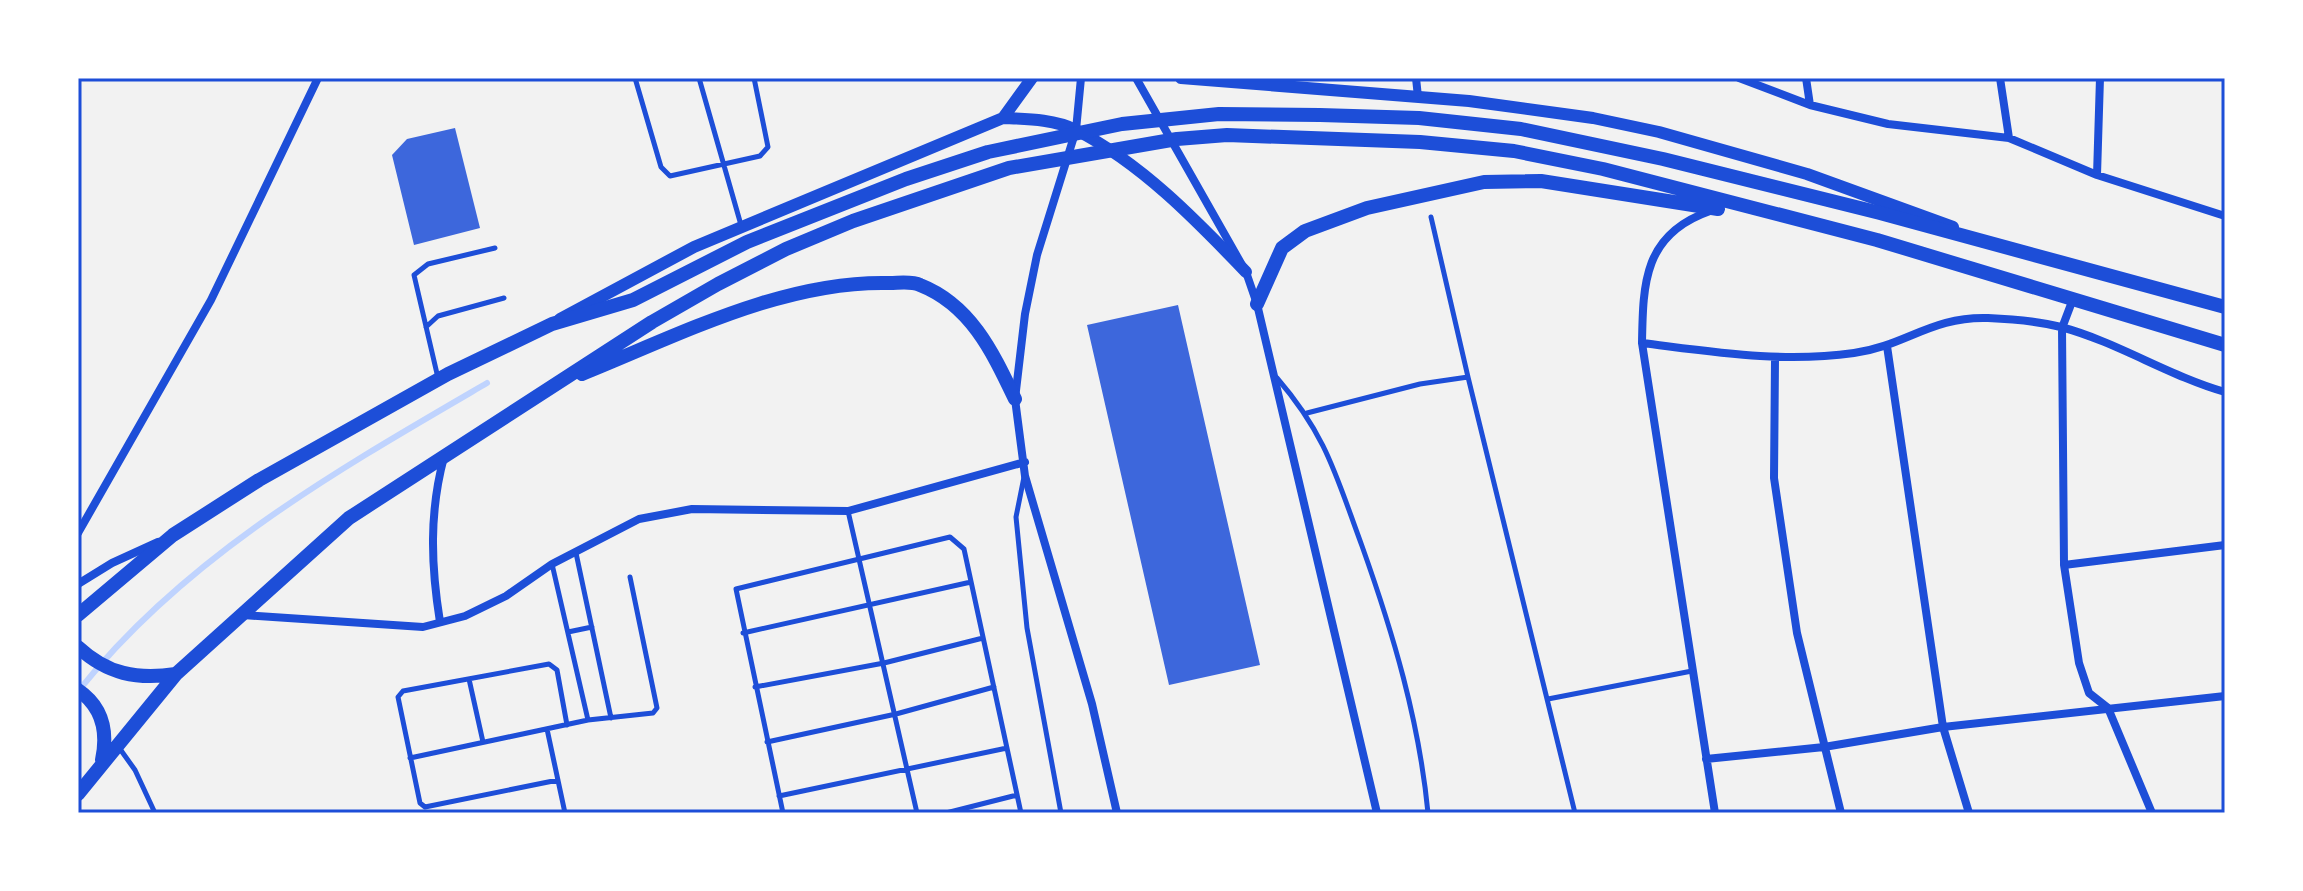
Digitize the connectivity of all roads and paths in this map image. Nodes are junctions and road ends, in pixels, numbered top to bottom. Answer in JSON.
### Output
{"nodes":[{"id":1,"x":318,"y":78,"type":"edge"},
{"id":2,"x":635,"y":78,"type":"edge"},
{"id":3,"x":699,"y":78,"type":"edge"},
{"id":4,"x":754,"y":78,"type":"edge"},
{"id":5,"x":1032,"y":78,"type":"edge"},
{"id":6,"x":1081,"y":78,"type":"edge"},
{"id":7,"x":1136,"y":78,"type":"edge"},
{"id":8,"x":1181,"y":78,"type":"edge"},
{"id":9,"x":1416,"y":78,"type":"edge"},
{"id":10,"x":1739,"y":78,"type":"edge"},
{"id":11,"x":1806,"y":78,"type":"edge"},
{"id":12,"x":2000,"y":78,"type":"edge"},
{"id":13,"x":2100,"y":78,"type":"edge"},
{"id":14,"x":1216,"y":80,"type":"edge"},
{"id":15,"x":1418,"y":97,"type":"junction"},
{"id":16,"x":1810,"y":105,"type":"junction"},
{"id":17,"x":1003,"y":118,"type":"junction"},
{"id":18,"x":1076,"y":130,"type":"junction"},
{"id":19,"x":2009,"y":138,"type":"junction"},
{"id":20,"x":724,"y":165,"type":"junction"},
{"id":21,"x":2097,"y":175,"type":"junction"},
{"id":22,"x":1718,"y":209,"type":"junction"},
{"id":23,"x":1774,"y":215,"type":"junction"},
{"id":24,"x":2225,"y":216,"type":"edge"},
{"id":25,"x":1431,"y":217,"type":"dead end"},
{"id":26,"x":741,"y":226,"type":"junction"},
{"id":27,"x":1986,"y":241,"type":"junction"},
{"id":28,"x":495,"y":248,"type":"dead end"},
{"id":29,"x":1246,"y":272,"type":"junction"},
{"id":30,"x":504,"y":298,"type":"dead end"},
{"id":31,"x":2073,"y":299,"type":"junction"},
{"id":32,"x":1257,"y":304,"type":"junction"},
{"id":33,"x":2223,"y":306,"type":"edge"},
{"id":34,"x":552,"y":324,"type":"junction"},
{"id":35,"x":425,"y":328,"type":"junction"},
{"id":36,"x":2062,"y":328,"type":"junction"},
{"id":37,"x":1642,"y":343,"type":"junction"},
{"id":38,"x":2225,"y":345,"type":"edge"},
{"id":39,"x":1887,"y":346,"type":"junction"},
{"id":40,"x":1775,"y":359,"type":"junction"},
{"id":41,"x":1274,"y":375,"type":"junction"},
{"id":42,"x":1468,"y":377,"type":"junction"},
{"id":43,"x":438,"y":379,"type":"junction"},
{"id":44,"x":552,"y":387,"type":"junction"},
{"id":45,"x":2225,"y":392,"type":"edge"},
{"id":46,"x":1015,"y":399,"type":"junction"},
{"id":47,"x":1307,"y":413,"type":"junction"},
{"id":48,"x":444,"y":456,"type":"junction"},
{"id":49,"x":1025,"y":462,"type":"junction"},
{"id":50,"x":1025,"y":476,"type":"junction"},
{"id":51,"x":848,"y":511,"type":"junction"},
{"id":52,"x":78,"y":533,"type":"edge"},
{"id":53,"x":173,"y":535,"type":"junction"},
{"id":54,"x":2225,"y":545,"type":"edge"},
{"id":55,"x":576,"y":552,"type":"junction"},
{"id":56,"x":860,"y":556,"type":"junction"},
{"id":57,"x":552,"y":564,"type":"junction"},
{"id":58,"x":2064,"y":565,"type":"junction"},
{"id":59,"x":630,"y":577,"type":"dead end"},
{"id":60,"x":971,"y":582,"type":"junction"},
{"id":61,"x":78,"y":584,"type":"edge"},
{"id":62,"x":871,"y":606,"type":"junction"},
{"id":63,"x":238,"y":614,"type":"junction"},
{"id":64,"x":78,"y":615,"type":"edge"},
{"id":65,"x":440,"y":622,"type":"junction"},
{"id":66,"x":592,"y":627,"type":"junction"},
{"id":67,"x":568,"y":632,"type":"junction"},
{"id":68,"x":743,"y":633,"type":"junction"},
{"id":69,"x":983,"y":638,"type":"junction"},
{"id":70,"x":78,"y":647,"type":"edge"},
{"id":71,"x":884,"y":663,"type":"junction"},
{"id":72,"x":1692,"y":671,"type":"junction"},
{"id":73,"x":176,"y":674,"type":"junction"},
{"id":74,"x":469,"y":679,"type":"junction"},
{"id":75,"x":755,"y":687,"type":"junction"},
{"id":76,"x":994,"y":687,"type":"junction"},
{"id":77,"x":78,"y":690,"type":"edge"},
{"id":78,"x":2225,"y":696,"type":"edge"},
{"id":79,"x":1548,"y":699,"type":"junction"},
{"id":80,"x":2108,"y":708,"type":"junction"},
{"id":81,"x":896,"y":714,"type":"junction"},
{"id":82,"x":611,"y":718,"type":"junction"},
{"id":83,"x":588,"y":720,"type":"junction"},
{"id":84,"x":567,"y":725,"type":"junction"},
{"id":85,"x":1943,"y":727,"type":"junction"},
{"id":86,"x":547,"y":729,"type":"junction"},
{"id":87,"x":483,"y":742,"type":"junction"},
{"id":88,"x":767,"y":742,"type":"junction"},
{"id":89,"x":117,"y":745,"type":"junction"},
{"id":90,"x":1824,"y":747,"type":"junction"},
{"id":91,"x":1007,"y":748,"type":"junction"},
{"id":92,"x":410,"y":758,"type":"junction"},
{"id":93,"x":1706,"y":759,"type":"junction"},
{"id":94,"x":101,"y":764,"type":"junction"},
{"id":95,"x":908,"y":769,"type":"junction"},
{"id":96,"x":558,"y":780,"type":"junction"},
{"id":97,"x":78,"y":794,"type":"edge"},
{"id":98,"x":1017,"y":795,"type":"junction"},
{"id":99,"x":779,"y":796,"type":"junction"},
{"id":100,"x":155,"y":813,"type":"edge"},
{"id":101,"x":565,"y":813,"type":"edge"},
{"id":102,"x":783,"y":813,"type":"edge"},
{"id":103,"x":917,"y":813,"type":"edge"},
{"id":104,"x":946,"y":813,"type":"edge"},
{"id":105,"x":1021,"y":813,"type":"edge"},
{"id":106,"x":1061,"y":813,"type":"edge"},
{"id":107,"x":1117,"y":813,"type":"edge"},
{"id":108,"x":1377,"y":813,"type":"edge"},
{"id":109,"x":1428,"y":813,"type":"edge"},
{"id":110,"x":1575,"y":813,"type":"edge"},
{"id":111,"x":1715,"y":813,"type":"edge"},
{"id":112,"x":1841,"y":813,"type":"edge"},
{"id":113,"x":1969,"y":813,"type":"edge"},
{"id":114,"x":2152,"y":813,"type":"edge"}],
"edges":[{"from":1,"to":52,"type":"street"},
{"from":2,"to":20,"type":"lane"},
{"from":3,"to":20,"type":"lane"},
{"from":4,"to":20,"type":"lane"},
{"from":5,"to":17,"type":"street"},
{"from":6,"to":18,"type":"street"},
{"from":7,"to":29,"type":"street"},
{"from":8,"to":14,"type":"street"},
{"from":9,"to":15,"type":"street"},
{"from":10,"to":16,"type":"street"},
{"from":11,"to":16,"type":"street"},
{"from":12,"to":19,"type":"street"},
{"from":13,"to":21,"type":"street"},
{"from":14,"to":15,"type":"street"},
{"from":15,"to":27,"type":"street"},
{"from":16,"to":19,"type":"street"},
{"from":17,"to":18,"type":"street"},
{"from":17,"to":26,"type":"street"},
{"from":18,"to":29,"type":"street"},
{"from":18,"to":46,"type":"street"},
{"from":19,"to":21,"type":"street"},
{"from":20,"to":26,"type":"lane"},
{"from":21,"to":24,"type":"street"},
{"from":22,"to":23,"type":"main road"},
{"from":22,"to":32,"type":"main road"},
{"from":22,"to":37,"type":"street"},
{"from":23,"to":31,"type":"main road"},
{"from":23,"to":44,"type":"main road"},
{"from":25,"to":42,"type":"lane"},
{"from":26,"to":34,"type":"street"},
{"from":27,"to":33,"type":"main road"},
{"from":27,"to":34,"type":"main road"},
{"from":28,"to":35,"type":"lane"},
{"from":29,"to":32,"type":"street"},
{"from":30,"to":35,"type":"lane"},
{"from":31,"to":36,"type":"street"},
{"from":31,"to":38,"type":"main road"},
{"from":32,"to":41,"type":"street"},
{"from":34,"to":43,"type":"main road"},
{"from":35,"to":43,"type":"lane"},
{"from":36,"to":39,"type":"street"},
{"from":36,"to":45,"type":"street"},
{"from":36,"to":58,"type":"street"},
{"from":37,"to":40,"type":"street"},
{"from":37,"to":72,"type":"street"},
{"from":39,"to":40,"type":"street"},
{"from":39,"to":85,"type":"street"},
{"from":40,"to":90,"type":"street"},
{"from":41,"to":47,"type":"lane"},
{"from":41,"to":108,"type":"street"},
{"from":42,"to":47,"type":"lane"},
{"from":42,"to":79,"type":"lane"},
{"from":43,"to":53,"type":"main road"},
{"from":44,"to":46,"type":"main road"},
{"from":44,"to":48,"type":"main road"},
{"from":46,"to":49,"type":"street"},
{"from":47,"to":109,"type":"lane"},
{"from":48,"to":63,"type":"main road"},
{"from":48,"to":65,"type":"street"},
{"from":49,"to":50,"type":"street"},
{"from":49,"to":51,"type":"street"},
{"from":50,"to":106,"type":"lane"},
{"from":50,"to":107,"type":"street"},
{"from":51,"to":55,"type":"street"},
{"from":51,"to":56,"type":"lane"},
{"from":53,"to":61,"type":"street"},
{"from":53,"to":64,"type":"main road"},
{"from":54,"to":58,"type":"street"},
{"from":55,"to":57,"type":"street"},
{"from":55,"to":66,"type":"lane"},
{"from":56,"to":60,"type":"lane"},
{"from":56,"to":62,"type":"lane"},
{"from":56,"to":68,"type":"lane"},
{"from":57,"to":65,"type":"street"},
{"from":57,"to":67,"type":"lane"},
{"from":58,"to":80,"type":"street"},
{"from":59,"to":82,"type":"lane"},
{"from":60,"to":62,"type":"lane"},
{"from":60,"to":69,"type":"lane"},
{"from":62,"to":68,"type":"lane"},
{"from":62,"to":71,"type":"lane"},
{"from":63,"to":65,"type":"street"},
{"from":63,"to":73,"type":"main road"},
{"from":66,"to":67,"type":"lane"},
{"from":66,"to":82,"type":"lane"},
{"from":67,"to":83,"type":"lane"},
{"from":68,"to":75,"type":"lane"},
{"from":69,"to":71,"type":"lane"},
{"from":69,"to":76,"type":"lane"},
{"from":70,"to":73,"type":"main road"},
{"from":71,"to":75,"type":"lane"},
{"from":71,"to":81,"type":"lane"},
{"from":72,"to":79,"type":"lane"},
{"from":72,"to":93,"type":"street"},
{"from":73,"to":89,"type":"main road"},
{"from":74,"to":84,"type":"lane"},
{"from":74,"to":87,"type":"lane"},
{"from":74,"to":92,"type":"lane"},
{"from":75,"to":88,"type":"lane"},
{"from":76,"to":81,"type":"lane"},
{"from":76,"to":91,"type":"lane"},
{"from":77,"to":94,"type":"main road"},
{"from":78,"to":80,"type":"street"},
{"from":79,"to":110,"type":"lane"},
{"from":80,"to":85,"type":"street"},
{"from":80,"to":114,"type":"street"},
{"from":81,"to":88,"type":"lane"},
{"from":81,"to":95,"type":"lane"},
{"from":82,"to":83,"type":"lane"},
{"from":83,"to":84,"type":"lane"},
{"from":84,"to":86,"type":"lane"},
{"from":85,"to":90,"type":"street"},
{"from":85,"to":113,"type":"street"},
{"from":86,"to":87,"type":"lane"},
{"from":86,"to":96,"type":"lane"},
{"from":87,"to":92,"type":"lane"},
{"from":88,"to":99,"type":"lane"},
{"from":89,"to":94,"type":"main road"},
{"from":89,"to":100,"type":"lane"},
{"from":90,"to":93,"type":"street"},
{"from":90,"to":112,"type":"street"},
{"from":91,"to":95,"type":"lane"},
{"from":91,"to":98,"type":"lane"},
{"from":92,"to":96,"type":"lane"},
{"from":93,"to":111,"type":"street"},
{"from":94,"to":97,"type":"main road"},
{"from":95,"to":99,"type":"lane"},
{"from":95,"to":103,"type":"lane"},
{"from":96,"to":101,"type":"lane"},
{"from":98,"to":104,"type":"lane"},
{"from":98,"to":105,"type":"lane"},
{"from":99,"to":102,"type":"lane"}]}
